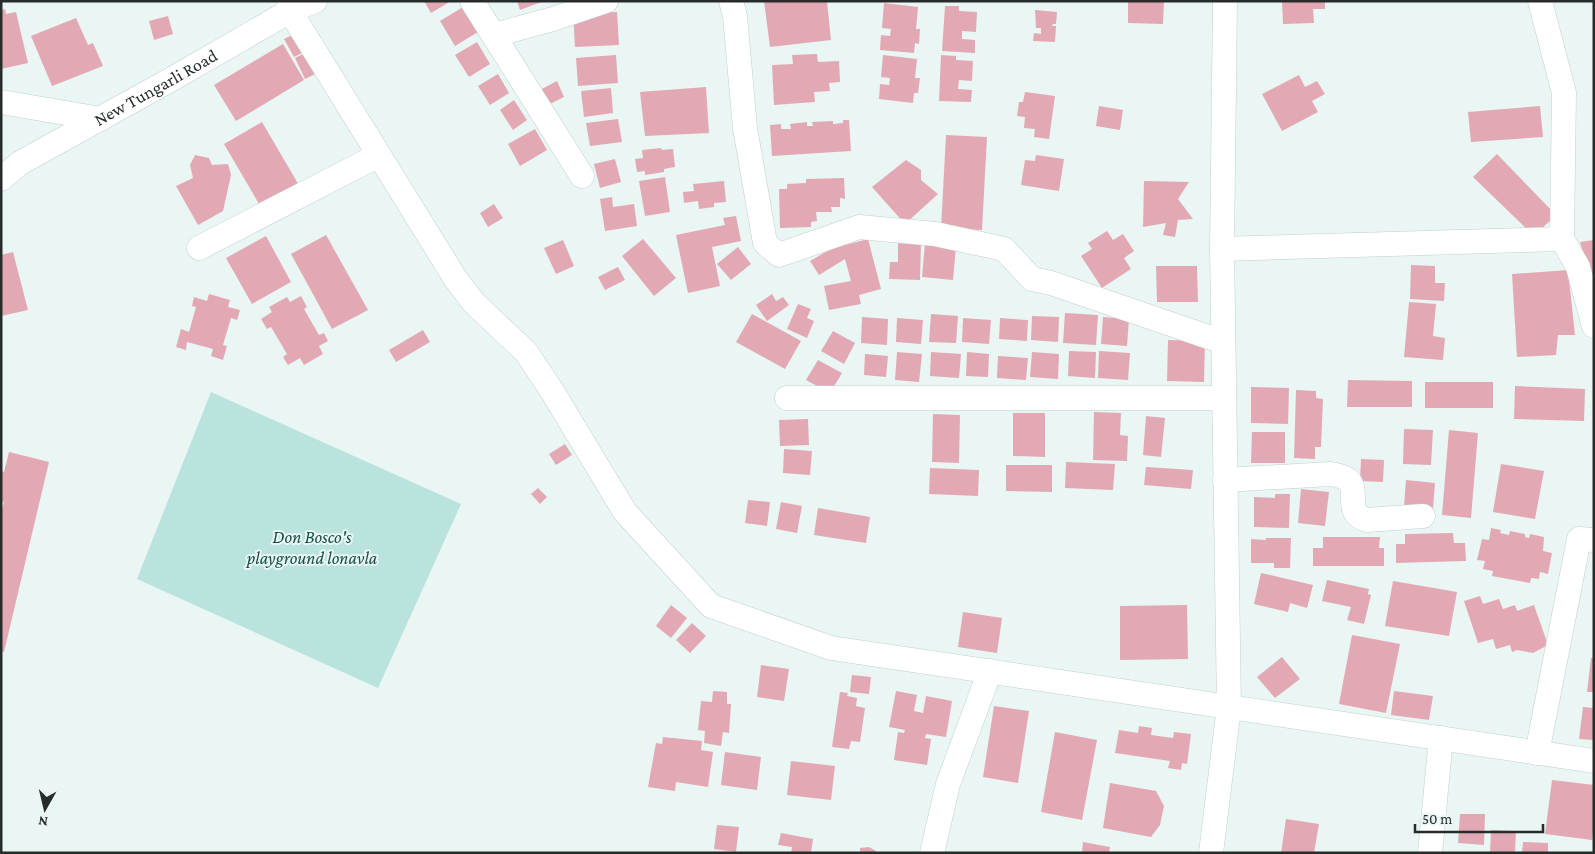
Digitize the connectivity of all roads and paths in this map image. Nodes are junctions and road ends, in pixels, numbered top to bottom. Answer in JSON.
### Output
{"nodes":[{"id":1,"x":315,"y":1,"type":"edge"},
{"id":2,"x":472,"y":1,"type":"edge"},
{"id":3,"x":606,"y":1,"type":"edge"},
{"id":4,"x":731,"y":1,"type":"edge"},
{"id":5,"x":1225,"y":1,"type":"edge"},
{"id":6,"x":1540,"y":1,"type":"edge"},
{"id":7,"x":290,"y":6,"type":"edge"},
{"id":8,"x":494,"y":35,"type":"junction"},
{"id":9,"x":1,"y":102,"type":"edge"},
{"id":10,"x":100,"y":118,"type":"junction"},
{"id":11,"x":379,"y":156,"type":"junction"},
{"id":12,"x":582,"y":176,"type":"dead end"},
{"id":13,"x":1,"y":179,"type":"edge"},
{"id":14,"x":1562,"y":239,"type":"junction"},
{"id":15,"x":198,"y":248,"type":"dead end"},
{"id":16,"x":1222,"y":249,"type":"junction"},
{"id":17,"x":1594,"y":326,"type":"edge"},
{"id":18,"x":1223,"y":342,"type":"junction"},
{"id":19,"x":787,"y":398,"type":"dead end"},
{"id":20,"x":1224,"y":398,"type":"junction"},
{"id":21,"x":1225,"y":480,"type":"junction"},
{"id":22,"x":1423,"y":516,"type":"dead end"},
{"id":23,"x":1594,"y":540,"type":"edge"},
{"id":24,"x":990,"y":671,"type":"junction"},
{"id":25,"x":1229,"y":707,"type":"junction"},
{"id":26,"x":1441,"y":738,"type":"junction"},
{"id":27,"x":1537,"y":753,"type":"junction"},
{"id":28,"x":1594,"y":761,"type":"edge"},
{"id":29,"x":932,"y":853,"type":"edge"},
{"id":30,"x":1211,"y":853,"type":"edge"},
{"id":31,"x":1430,"y":853,"type":"edge"}],
"edges":[{"from":1,"to":7,"type":"street","name":"New Tungarli Road"},
{"from":2,"to":8,"type":"street"},
{"from":3,"to":8,"type":"street"},
{"from":4,"to":18,"type":"street"},
{"from":5,"to":16,"type":"street"},
{"from":6,"to":14,"type":"street"},
{"from":7,"to":10,"type":"street","name":"New Tungarli Road"},
{"from":7,"to":11,"type":"street"},
{"from":8,"to":12,"type":"street"},
{"from":9,"to":10,"type":"street"},
{"from":10,"to":13,"type":"street","name":"New Tungarli Road"},
{"from":11,"to":15,"type":"street"},
{"from":11,"to":24,"type":"street"},
{"from":14,"to":16,"type":"street"},
{"from":14,"to":17,"type":"street"},
{"from":16,"to":18,"type":"street"},
{"from":18,"to":20,"type":"street"},
{"from":19,"to":20,"type":"street"},
{"from":20,"to":21,"type":"street"},
{"from":21,"to":22,"type":"street"},
{"from":21,"to":25,"type":"street"},
{"from":23,"to":27,"type":"street"},
{"from":24,"to":25,"type":"street"},
{"from":24,"to":29,"type":"street"},
{"from":25,"to":26,"type":"street"},
{"from":25,"to":30,"type":"street"},
{"from":26,"to":27,"type":"street"},
{"from":26,"to":31,"type":"street"},
{"from":27,"to":28,"type":"street"}]}
